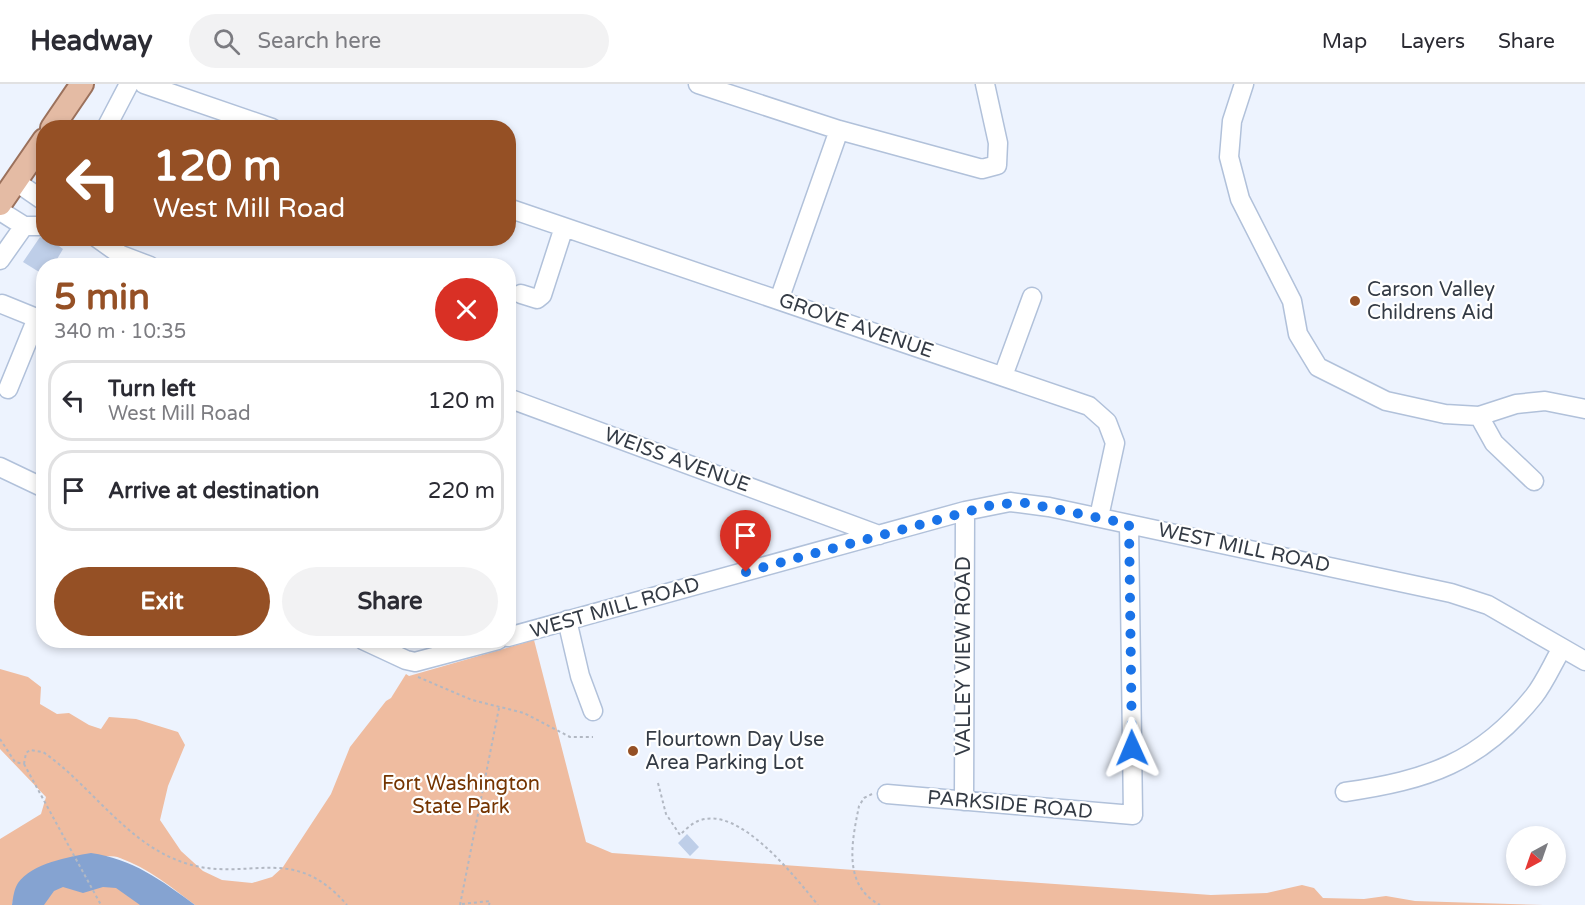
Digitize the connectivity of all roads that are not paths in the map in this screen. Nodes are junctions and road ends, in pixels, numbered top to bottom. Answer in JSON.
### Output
{"nodes":[{"id":1,"x":129,"y":84,"type":"edge"},
{"id":2,"x":144,"y":84,"type":"edge"},
{"id":3,"x":698,"y":84,"type":"edge"},
{"id":4,"x":985,"y":84,"type":"edge"},
{"id":5,"x":1244,"y":84,"type":"edge"},
{"id":6,"x":79,"y":85,"type":"edge"},
{"id":7,"x":63,"y":120,"type":"edge"},
{"id":8,"x":110,"y":120,"type":"edge"},
{"id":9,"x":249,"y":120,"type":"edge"},
{"id":10,"x":839,"y":130,"type":"junction"},
{"id":11,"x":36,"y":158,"type":"edge"},
{"id":12,"x":4,"y":196,"type":"edge"},
{"id":13,"x":36,"y":200,"type":"edge"},
{"id":14,"x":516,"y":211,"type":"edge"},
{"id":15,"x":24,"y":226,"type":"junction"},
{"id":16,"x":36,"y":226,"type":"edge"},
{"id":17,"x":564,"y":227,"type":"junction"},
{"id":18,"x":106,"y":246,"type":"edge"},
{"id":19,"x":117,"y":258,"type":"edge"},
{"id":20,"x":0,"y":260,"type":"edge"},
{"id":21,"x":521,"y":294,"type":"dead end"},
{"id":22,"x":1032,"y":297,"type":"dead end"},
{"id":23,"x":779,"y":300,"type":"junction"},
{"id":24,"x":1,"y":306,"type":"edge"},
{"id":25,"x":1003,"y":376,"type":"junction"},
{"id":26,"x":8,"y":389,"type":"dead end"},
{"id":27,"x":516,"y":401,"type":"edge"},
{"id":28,"x":1585,"y":409,"type":"edge"},
{"id":29,"x":1479,"y":416,"type":"junction"},
{"id":30,"x":0,"y":468,"type":"edge"},
{"id":31,"x":1534,"y":481,"type":"dead end"},
{"id":32,"x":36,"y":484,"type":"edge"},
{"id":33,"x":965,"y":511,"type":"junction"},
{"id":34,"x":1099,"y":517,"type":"junction"},
{"id":35,"x":1129,"y":524,"type":"junction"},
{"id":36,"x":879,"y":535,"type":"junction"},
{"id":37,"x":567,"y":620,"type":"junction"},
{"id":38,"x":516,"y":635,"type":"edge"},
{"id":39,"x":382,"y":648,"type":"edge"},
{"id":40,"x":468,"y":648,"type":"edge"},
{"id":41,"x":1562,"y":648,"type":"junction"},
{"id":42,"x":1585,"y":661,"type":"edge"},
{"id":43,"x":593,"y":711,"type":"dead end"},
{"id":44,"x":1345,"y":792,"type":"dead end"},
{"id":45,"x":887,"y":794,"type":"road end"},
{"id":46,"x":964,"y":801,"type":"junction"}],
"edges":[{"from":1,"to":8,"type":"street"},
{"from":2,"to":9,"type":"street"},
{"from":3,"to":10,"type":"street"},
{"from":4,"to":10,"type":"street"},
{"from":5,"to":29,"type":"street"},
{"from":6,"to":7,"type":"main road"},
{"from":10,"to":23,"type":"street"},
{"from":11,"to":12,"type":"main road"},
{"from":12,"to":13,"type":"street"},
{"from":12,"to":15,"type":"street"},
{"from":14,"to":17,"type":"street","name":"GROVE AVENUE"},
{"from":15,"to":16,"type":"street"},
{"from":15,"to":20,"type":"street"},
{"from":17,"to":21,"type":"street"},
{"from":17,"to":23,"type":"street","name":"GROVE AVENUE"},
{"from":18,"to":19,"type":"street"},
{"from":22,"to":25,"type":"street"},
{"from":23,"to":25,"type":"street","name":"GROVE AVENUE"},
{"from":24,"to":26,"type":"street"},
{"from":25,"to":34,"type":"street","name":"GROVE AVENUE"},
{"from":27,"to":36,"type":"street","name":"WEISS AVENUE"},
{"from":28,"to":29,"type":"street"},
{"from":29,"to":31,"type":"street"},
{"from":30,"to":32,"type":"street"},
{"from":33,"to":34,"type":"street","name":"WEST MILL ROAD"},
{"from":33,"to":36,"type":"street","name":"WEST MILL ROAD"},
{"from":33,"to":46,"type":"street","name":"VALLEY VIEW ROAD"},
{"from":34,"to":35,"type":"street","name":"WEST MILL ROAD"},
{"from":35,"to":41,"type":"street","name":"WEST MILL ROAD"},
{"from":35,"to":46,"type":"street","name":"PARKSIDE ROAD"},
{"from":36,"to":37,"type":"street","name":"WEST MILL ROAD"},
{"from":37,"to":38,"type":"street","name":"WEST MILL ROAD"},
{"from":37,"to":43,"type":"street"},
{"from":39,"to":40,"type":"street"},
{"from":41,"to":42,"type":"street","name":"WEST MILL ROAD"},
{"from":41,"to":44,"type":"street"},
{"from":45,"to":46,"type":"street","name":"PARKSIDE ROAD"}]}
